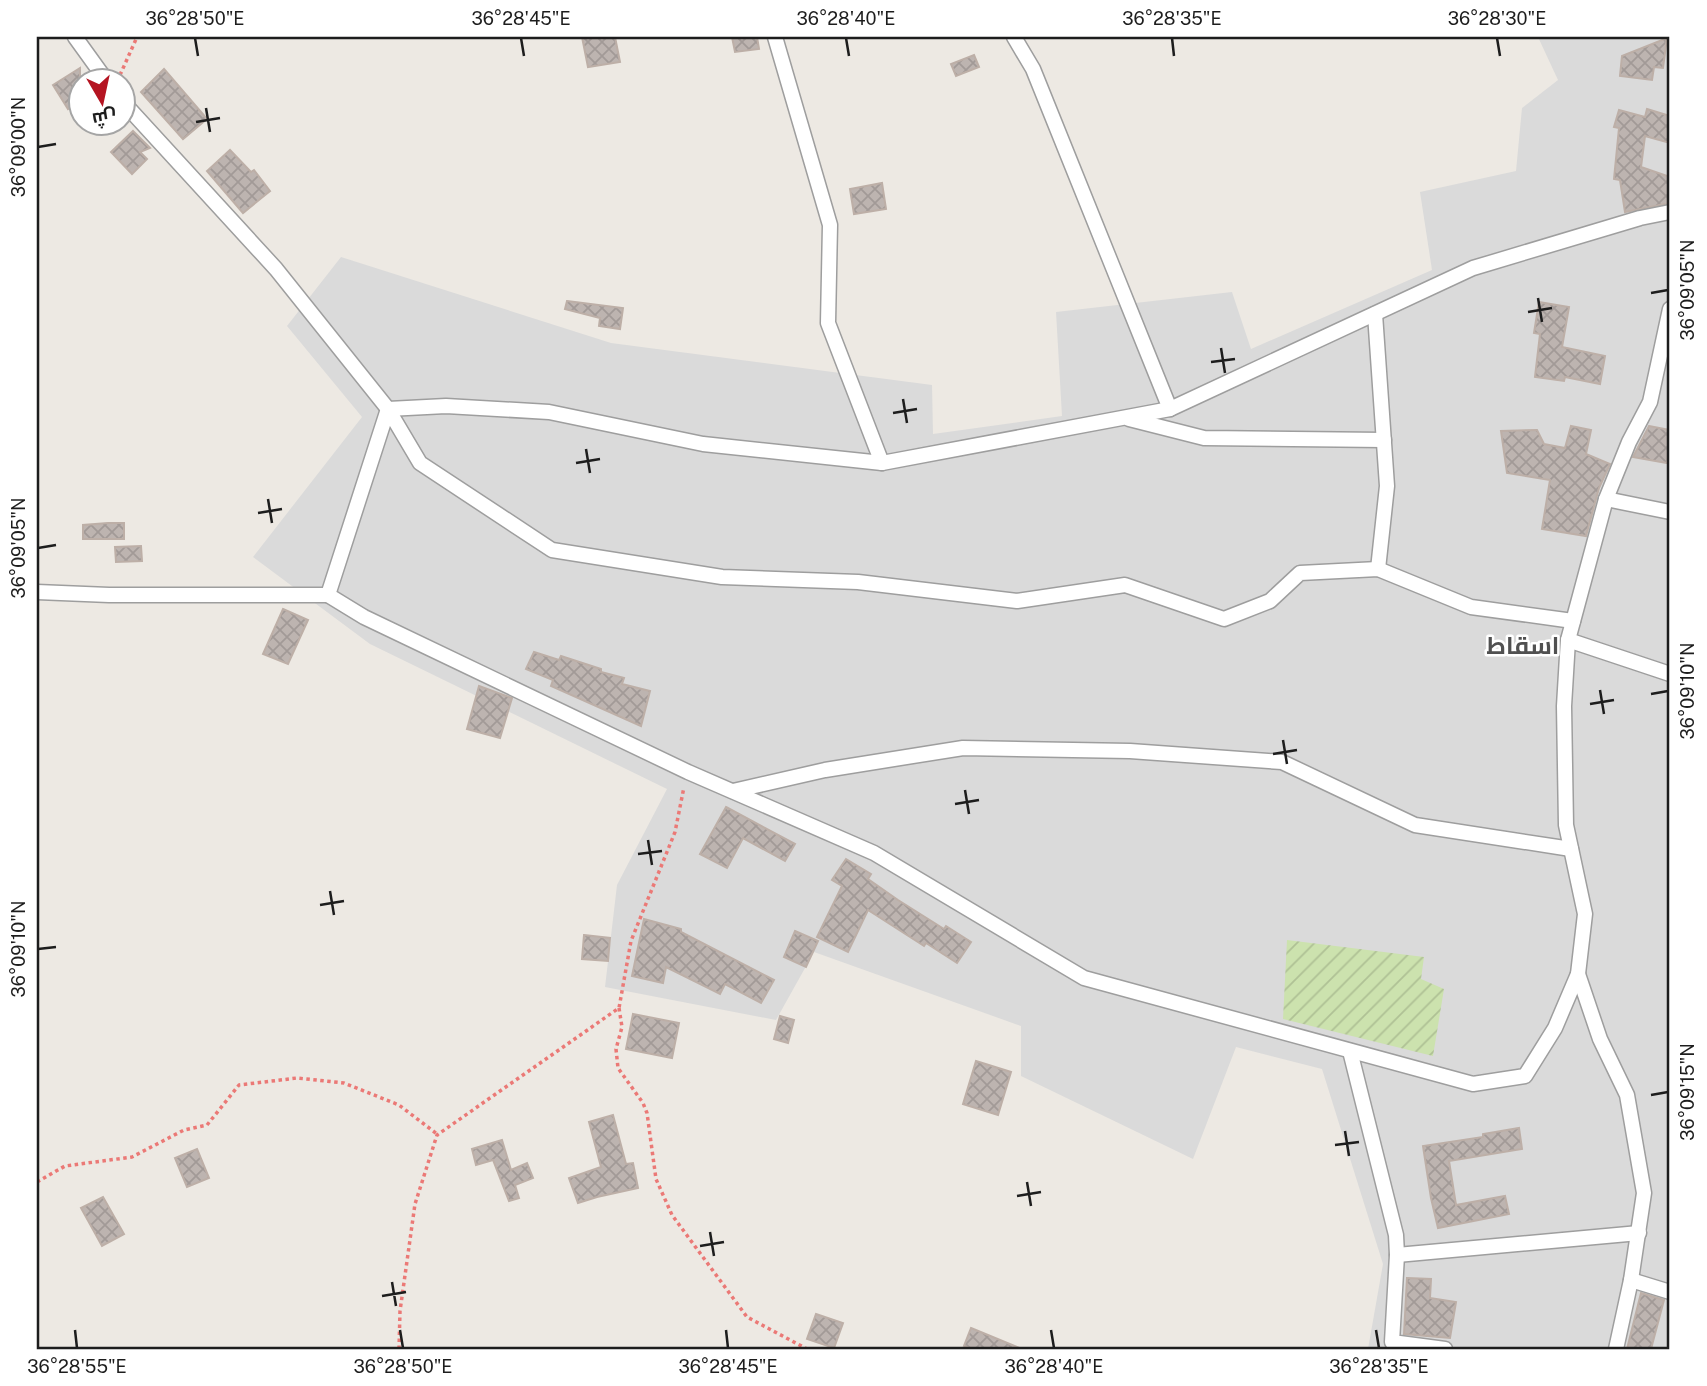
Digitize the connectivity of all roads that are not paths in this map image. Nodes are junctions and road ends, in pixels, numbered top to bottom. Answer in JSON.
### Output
{"nodes":[{"id":1,"x":75,"y":37,"type":"edge"},
{"id":2,"x":775,"y":37,"type":"edge"},
{"id":3,"x":1014,"y":37,"type":"edge"},
{"id":4,"x":96,"y":66,"type":"edge"},
{"id":5,"x":136,"y":116,"type":"edge"},
{"id":6,"x":1670,"y":212,"type":"edge"},
{"id":7,"x":1670,"y":309,"type":"edge"},
{"id":8,"x":1375,"y":314,"type":"junction"},
{"id":9,"x":388,"y":409,"type":"junction"},
{"id":10,"x":1170,"y":409,"type":"junction"},
{"id":11,"x":1125,"y":417,"type":"junction"},
{"id":12,"x":1384,"y":440,"type":"junction"},
{"id":13,"x":882,"y":463,"type":"junction"},
{"id":14,"x":1606,"y":499,"type":"junction"},
{"id":15,"x":1670,"y":512,"type":"edge"},
{"id":16,"x":1378,"y":569,"type":"junction"},
{"id":17,"x":40,"y":594,"type":"edge"},
{"id":18,"x":328,"y":595,"type":"junction"},
{"id":19,"x":1573,"y":621,"type":"junction"},
{"id":20,"x":1568,"y":640,"type":"junction"},
{"id":21,"x":1670,"y":674,"type":"edge"},
{"id":22,"x":733,"y":791,"type":"junction"},
{"id":23,"x":1571,"y":849,"type":"junction"},
{"id":24,"x":1578,"y":974,"type":"junction"},
{"id":25,"x":1350,"y":1051,"type":"junction"},
{"id":26,"x":1639,"y":1233,"type":"junction"},
{"id":27,"x":1397,"y":1255,"type":"junction"},
{"id":28,"x":1631,"y":1280,"type":"junction"},
{"id":29,"x":1670,"y":1292,"type":"edge"},
{"id":30,"x":1445,"y":1349,"type":"edge"},
{"id":31,"x":1616,"y":1349,"type":"edge"}],
"edges":[{"from":1,"to":4,"type":"street"},
{"from":2,"to":13,"type":"street"},
{"from":3,"to":10,"type":"street"},
{"from":5,"to":9,"type":"street"},
{"from":6,"to":8,"type":"street"},
{"from":7,"to":14,"type":"street"},
{"from":8,"to":10,"type":"street"},
{"from":8,"to":12,"type":"street"},
{"from":9,"to":13,"type":"street"},
{"from":9,"to":16,"type":"street"},
{"from":9,"to":18,"type":"street"},
{"from":10,"to":11,"type":"street"},
{"from":11,"to":12,"type":"street"},
{"from":11,"to":13,"type":"street"},
{"from":12,"to":16,"type":"street"},
{"from":14,"to":15,"type":"street"},
{"from":14,"to":19,"type":"street"},
{"from":16,"to":19,"type":"street"},
{"from":17,"to":18,"type":"street"},
{"from":18,"to":22,"type":"street"},
{"from":19,"to":20,"type":"street"},
{"from":20,"to":21,"type":"street"},
{"from":20,"to":23,"type":"street"},
{"from":22,"to":23,"type":"street"},
{"from":22,"to":25,"type":"street"},
{"from":23,"to":24,"type":"street"},
{"from":24,"to":25,"type":"street"},
{"from":24,"to":26,"type":"street"},
{"from":25,"to":27,"type":"street"},
{"from":26,"to":27,"type":"street"},
{"from":26,"to":28,"type":"street"},
{"from":27,"to":30,"type":"street"},
{"from":28,"to":29,"type":"street"},
{"from":28,"to":31,"type":"street"}]}
